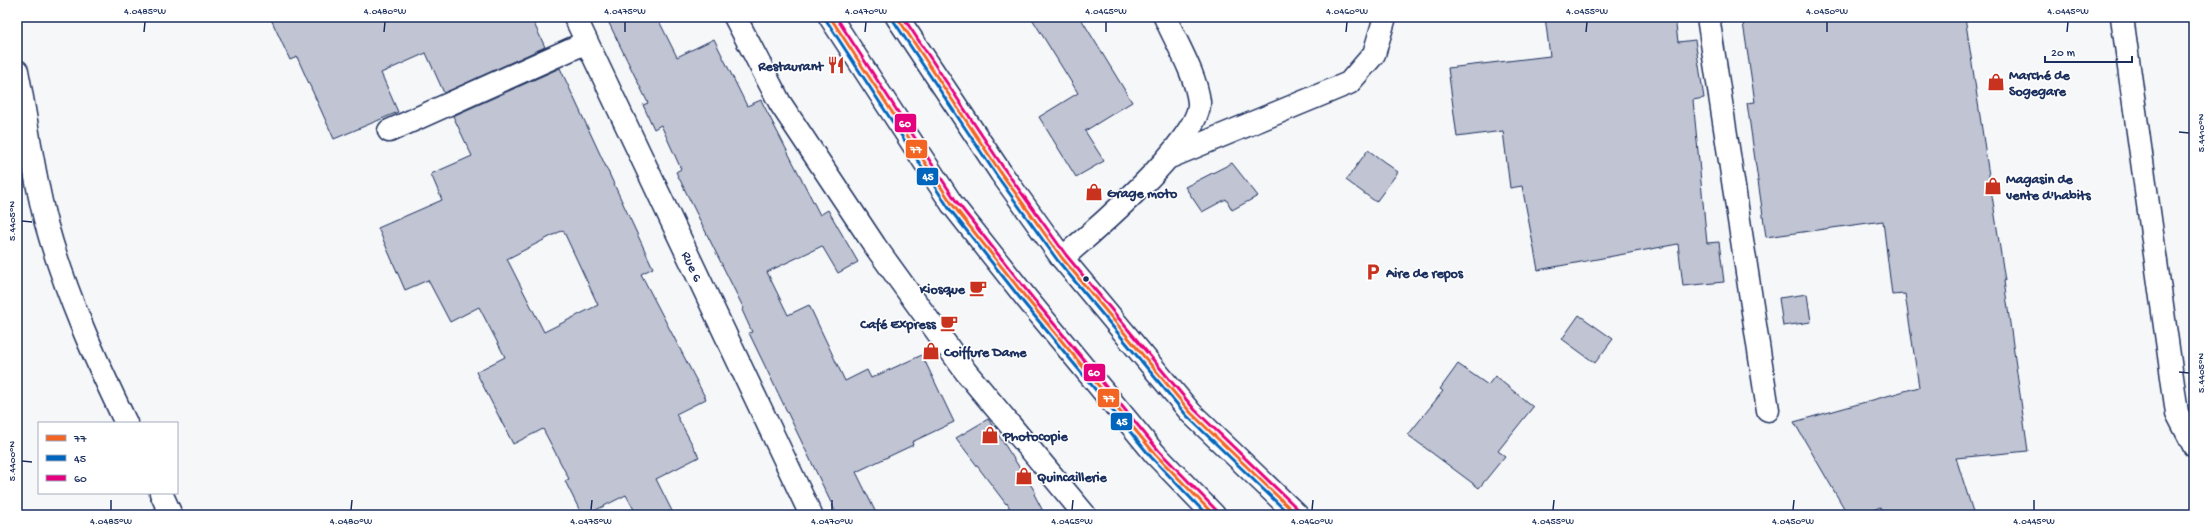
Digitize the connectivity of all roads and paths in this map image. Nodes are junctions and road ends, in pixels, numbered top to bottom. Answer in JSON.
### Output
{"nodes":[{"id":1,"x":575,"y":17,"type":"edge"},
{"id":2,"x":735,"y":17,"type":"edge"},
{"id":3,"x":830,"y":17,"type":"edge"},
{"id":4,"x":897,"y":17,"type":"edge"},
{"id":5,"x":1165,"y":17,"type":"edge"},
{"id":6,"x":1385,"y":17,"type":"edge"},
{"id":7,"x":1708,"y":17,"type":"edge"},
{"id":8,"x":2122,"y":17,"type":"edge"},
{"id":9,"x":587,"y":42,"type":"junction"},
{"id":10,"x":17,"y":71,"type":"edge"},
{"id":11,"x":388,"y":131,"type":"dead end"},
{"id":12,"x":1170,"y":157,"type":"junction"},
{"id":13,"x":1062,"y":258,"type":"junction"},
{"id":14,"x":1768,"y":410,"type":"dead end"},
{"id":15,"x":126,"y":422,"type":"edge"},
{"id":16,"x":2194,"y":446,"type":"edge"},
{"id":17,"x":160,"y":494,"type":"edge"},
{"id":18,"x":171,"y":515,"type":"edge"},
{"id":19,"x":811,"y":515,"type":"edge"},
{"id":20,"x":1085,"y":515,"type":"edge"},
{"id":21,"x":1214,"y":515,"type":"edge"},
{"id":22,"x":1297,"y":515,"type":"edge"}],
"edges":[{"from":1,"to":9,"type":"street","name":"Rue 6"},
{"from":2,"to":20,"type":"street"},
{"from":3,"to":21,"type":"street"},
{"from":4,"to":13,"type":"street"},
{"from":5,"to":12,"type":"street"},
{"from":6,"to":12,"type":"street"},
{"from":7,"to":14,"type":"street"},
{"from":8,"to":16,"type":"street"},
{"from":9,"to":11,"type":"street"},
{"from":9,"to":19,"type":"street","name":"Rue 6"},
{"from":10,"to":15,"type":"street"},
{"from":12,"to":13,"type":"street"},
{"from":13,"to":22,"type":"street"},
{"from":17,"to":18,"type":"street"}]}
